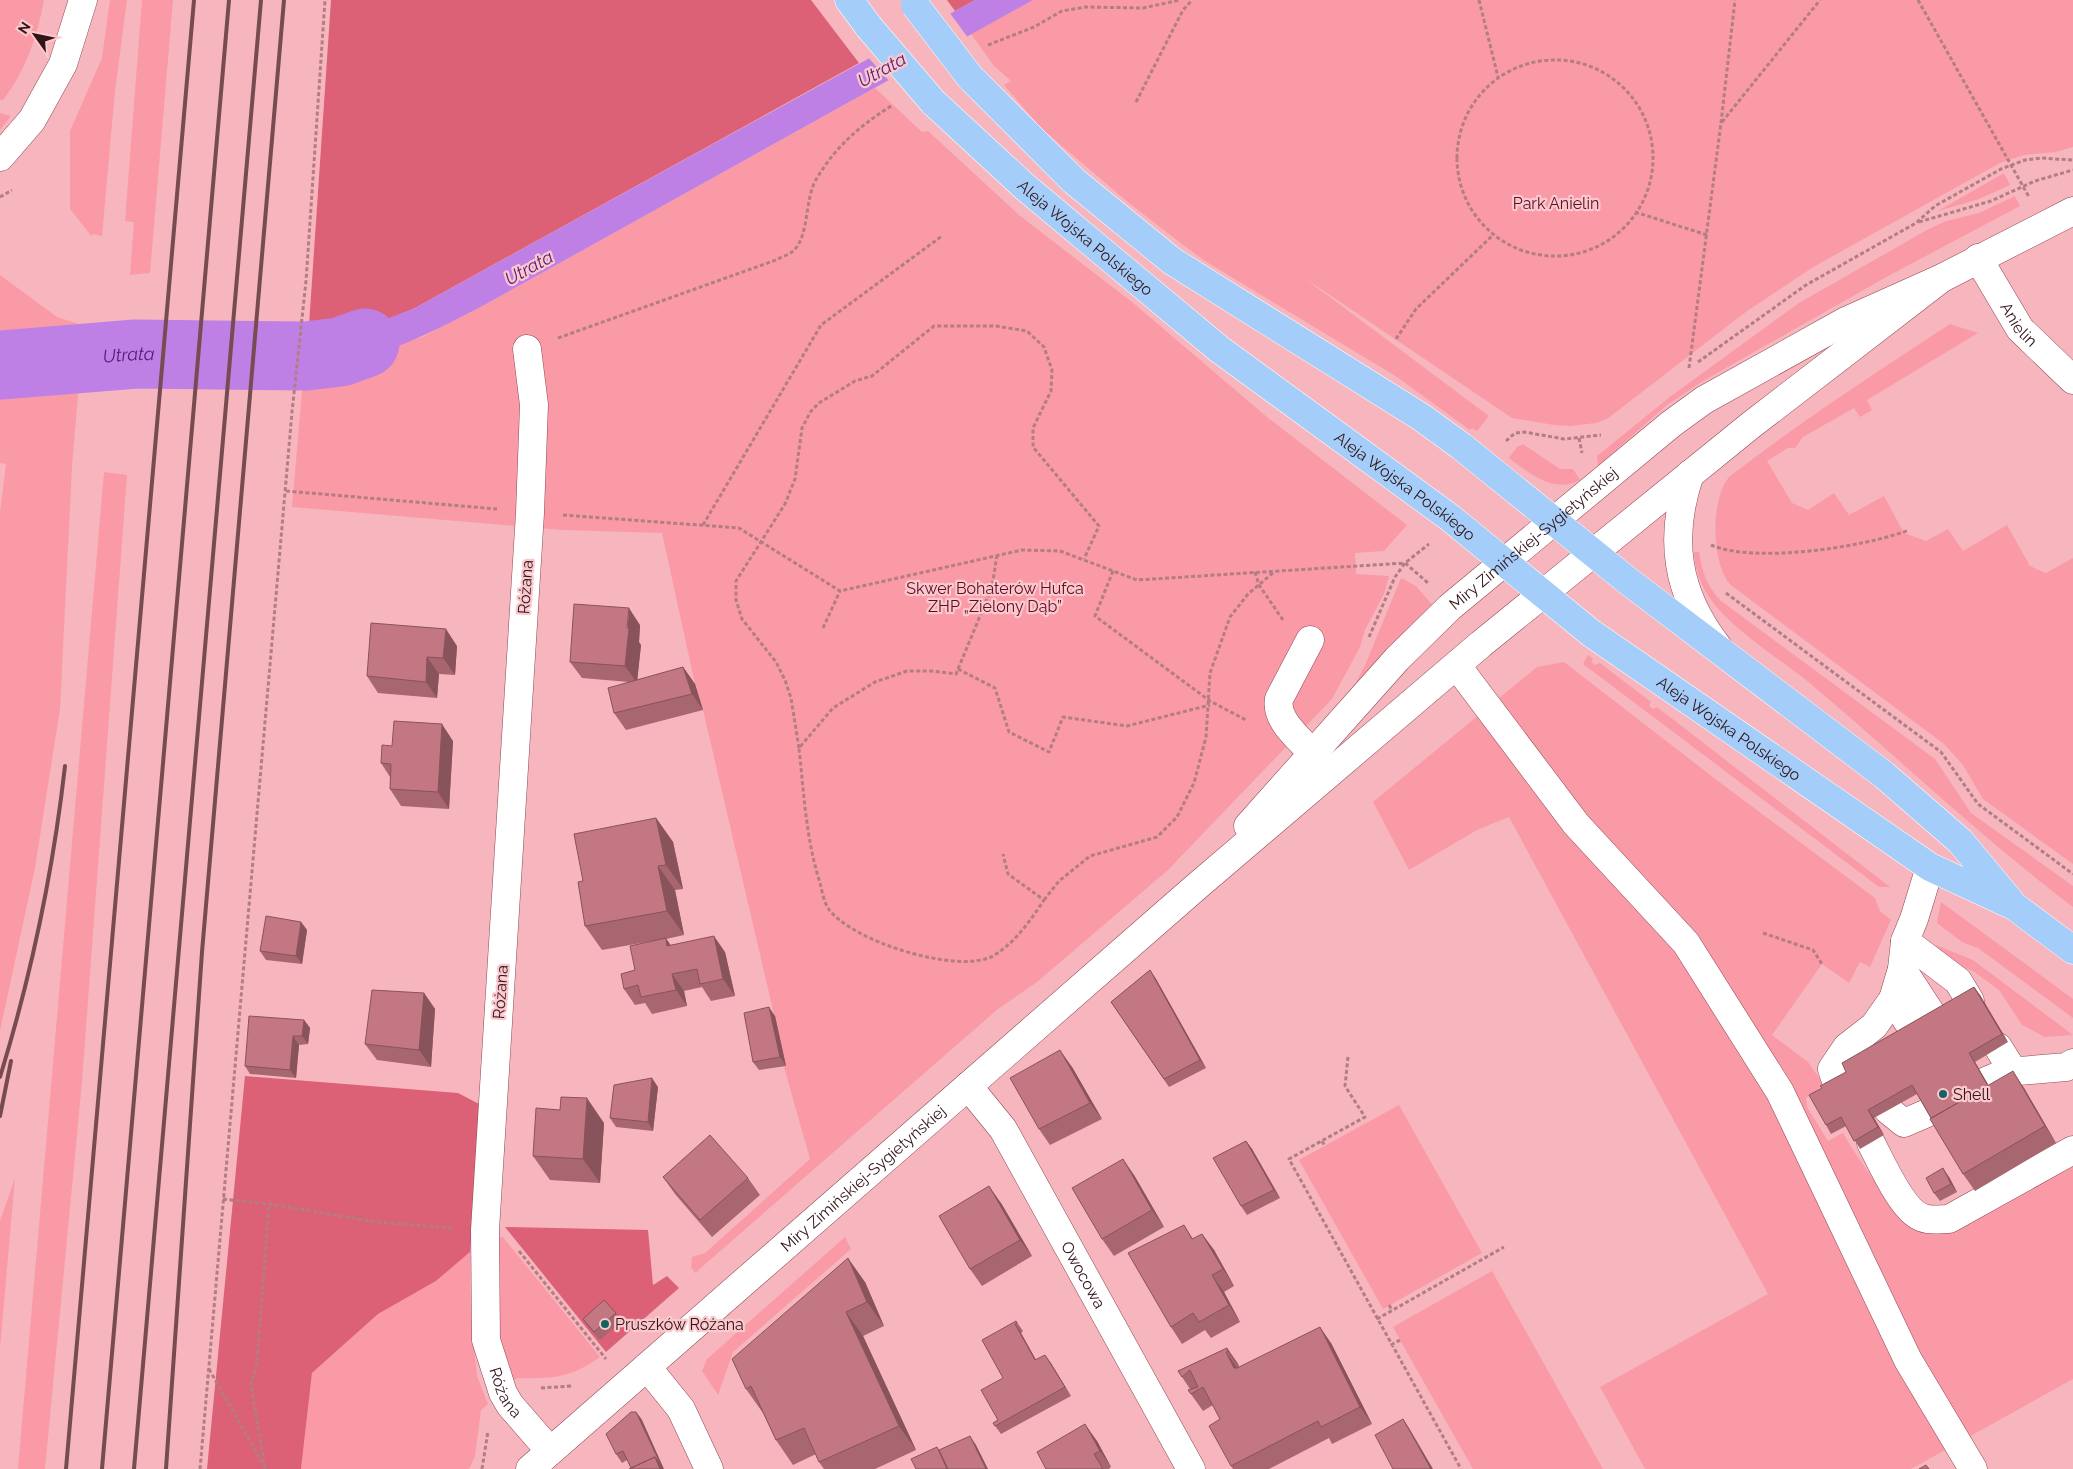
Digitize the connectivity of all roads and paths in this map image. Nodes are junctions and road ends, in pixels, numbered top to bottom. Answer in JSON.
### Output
{"nodes":[{"id":1,"x":82,"y":0,"type":"edge"},
{"id":2,"x":324,"y":0,"type":"edge"},
{"id":3,"x":849,"y":0,"type":"edge"},
{"id":4,"x":1180,"y":0,"type":"edge"},
{"id":5,"x":1192,"y":0,"type":"edge"},
{"id":6,"x":1479,"y":0,"type":"edge"},
{"id":7,"x":1735,"y":0,"type":"edge"},
{"id":8,"x":1820,"y":0,"type":"edge"},
{"id":9,"x":1918,"y":0,"type":"edge"},
{"id":10,"x":913,"y":3,"type":"edge"},
{"id":11,"x":986,"y":46,"type":"dead end"},
{"id":12,"x":1498,"y":77,"type":"junction"},
{"id":13,"x":898,"y":102,"type":"dead end"},
{"id":14,"x":1136,"y":102,"type":"dead end"},
{"id":15,"x":1721,"y":123,"type":"junction"},
{"id":16,"x":0,"y":157,"type":"edge"},
{"id":17,"x":2073,"y":160,"type":"edge"},
{"id":18,"x":2012,"y":164,"type":"junction"},
{"id":19,"x":2073,"y":170,"type":"edge"},
{"id":20,"x":2024,"y":186,"type":"junction"},
{"id":21,"x":2031,"y":200,"type":"dead end"},
{"id":22,"x":2073,"y":211,"type":"edge"},
{"id":23,"x":1635,"y":212,"type":"junction"},
{"id":24,"x":1916,"y":223,"type":"junction"},
{"id":25,"x":1493,"y":235,"type":"junction"},
{"id":26,"x":1706,"y":235,"type":"junction"},
{"id":27,"x":942,"y":236,"type":"dead end"},
{"id":28,"x":1978,"y":258,"type":"junction"},
{"id":29,"x":1942,"y":278,"type":"junction"},
{"id":30,"x":1396,"y":339,"type":"dead end"},
{"id":31,"x":527,"y":349,"type":"joint"},
{"id":32,"x":2069,"y":367,"type":"edge"},
{"id":33,"x":1689,"y":368,"type":"junction"},
{"id":34,"x":1682,"y":374,"type":"dead end"},
{"id":35,"x":1606,"y":433,"type":"dead end"},
{"id":36,"x":1503,"y":445,"type":"dead end"},
{"id":37,"x":1690,"y":474,"type":"junction"},
{"id":38,"x":286,"y":491,"type":"junction"},
{"id":39,"x":530,"y":512,"type":"junction"},
{"id":40,"x":1555,"y":520,"type":"junction"},
{"id":41,"x":703,"y":525,"type":"junction"},
{"id":42,"x":1909,"y":530,"type":"dead end"},
{"id":43,"x":761,"y":541,"type":"junction"},
{"id":44,"x":1431,"y":541,"type":"dead end"},
{"id":45,"x":1594,"y":552,"type":"junction"},
{"id":46,"x":1709,"y":553,"type":"dead end"},
{"id":47,"x":997,"y":556,"type":"junction"},
{"id":48,"x":1084,"y":559,"type":"junction"},
{"id":49,"x":1504,"y":561,"type":"junction"},
{"id":50,"x":1405,"y":563,"type":"junction"},
{"id":51,"x":1113,"y":571,"type":"junction"},
{"id":52,"x":1275,"y":571,"type":"junction"},
{"id":53,"x":1255,"y":572,"type":"junction"},
{"id":54,"x":1430,"y":584,"type":"dead end"},
{"id":55,"x":1258,"y":586,"type":"junction"},
{"id":56,"x":840,"y":591,"type":"junction"},
{"id":57,"x":1723,"y":591,"type":"dead end"},
{"id":58,"x":1545,"y":594,"type":"junction"},
{"id":59,"x":823,"y":628,"type":"dead end"},
{"id":60,"x":1300,"y":632,"type":"joint"},
{"id":61,"x":1720,"y":650,"type":"junction"},
{"id":62,"x":1457,"y":666,"type":"junction"},
{"id":63,"x":958,"y":669,"type":"junction"},
{"id":64,"x":1210,"y":703,"type":"junction"},
{"id":65,"x":1285,"y":722,"type":"junction"},
{"id":66,"x":800,"y":748,"type":"junction"},
{"id":67,"x":1312,"y":753,"type":"junction"},
{"id":68,"x":1003,"y":854,"type":"dead end"},
{"id":69,"x":1930,"y":867,"type":"junction"},
{"id":70,"x":2073,"y":874,"type":"edge"},
{"id":71,"x":1196,"y":887,"type":"junction"},
{"id":72,"x":1044,"y":900,"type":"junction"},
{"id":73,"x":2014,"y":906,"type":"junction"},
{"id":74,"x":1763,"y":933,"type":"dead end"},
{"id":75,"x":1905,"y":941,"type":"junction"},
{"id":76,"x":2073,"y":950,"type":"edge"},
{"id":77,"x":1822,"y":964,"type":"dead end"},
{"id":78,"x":1902,"y":969,"type":"junction"},
{"id":79,"x":1892,"y":999,"type":"junction"},
{"id":80,"x":1944,"y":1016,"type":"junction"},
{"id":81,"x":1348,"y":1057,"type":"dead end"},
{"id":82,"x":1995,"y":1067,"type":"dead end"},
{"id":83,"x":2071,"y":1068,"type":"edge"},
{"id":84,"x":968,"y":1086,"type":"junction"},
{"id":85,"x":1838,"y":1087,"type":"edge"},
{"id":86,"x":1322,"y":1141,"type":"junction"},
{"id":87,"x":1870,"y":1143,"type":"edge"},
{"id":88,"x":1324,"y":1146,"type":"dead end"},
{"id":89,"x":2073,"y":1150,"type":"edge"},
{"id":90,"x":223,"y":1199,"type":"junction"},
{"id":91,"x":269,"y":1204,"type":"junction"},
{"id":92,"x":485,"y":1230,"type":"junction"},
{"id":93,"x":516,"y":1246,"type":"dead end"},
{"id":94,"x":1504,"y":1247,"type":"dead end"},
{"id":95,"x":1389,"y":1305,"type":"dead end"},
{"id":96,"x":1392,"y":1310,"type":"junction"},
{"id":97,"x":1377,"y":1319,"type":"junction"},
{"id":98,"x":1400,"y":1340,"type":"dead end"},
{"id":99,"x":1391,"y":1345,"type":"junction"},
{"id":100,"x":608,"y":1361,"type":"dead end"},
{"id":101,"x":647,"y":1367,"type":"junction"},
{"id":102,"x":208,"y":1369,"type":"junction"},
{"id":103,"x":488,"y":1427,"type":"dead end"},
{"id":104,"x":550,"y":1451,"type":"junction"},
{"id":105,"x":265,"y":1468,"type":"edge"},
{"id":106,"x":200,"y":1469,"type":"edge"},
{"id":107,"x":482,"y":1469,"type":"edge"},
{"id":108,"x":530,"y":1469,"type":"edge"},
{"id":109,"x":709,"y":1469,"type":"edge"},
{"id":110,"x":1191,"y":1469,"type":"edge"},
{"id":111,"x":1460,"y":1469,"type":"edge"},
{"id":112,"x":1974,"y":1469,"type":"edge"}],
"edges":[{"from":1,"to":16,"type":"street"},
{"from":2,"to":38,"type":"path"},
{"from":3,"to":49,"type":"main road","name":"Aleja Wojska Polskiego","bridge":true},
{"from":4,"to":11,"type":"path"},
{"from":5,"to":14,"type":"path"},
{"from":6,"to":12,"type":"path"},
{"from":7,"to":15,"type":"path"},
{"from":8,"to":15,"type":"path"},
{"from":9,"to":18,"type":"path"},
{"from":10,"to":40,"type":"main road","name":"Aleja Wojska Polskiego","bridge":true},
{"from":12,"to":23,"type":"path"},
{"from":12,"to":25,"type":"path"},
{"from":13,"to":31,"type":"path"},
{"from":15,"to":26,"type":"path"},
{"from":17,"to":18,"type":"path"},
{"from":18,"to":20,"type":"path"},
{"from":18,"to":24,"type":"path"},
{"from":19,"to":20,"type":"path"},
{"from":20,"to":21,"type":"path"},
{"from":20,"to":24,"type":"path"},
{"from":22,"to":28,"type":"street","name":"Miry Zimińskiej-Sygietyńskiej"},
{"from":23,"to":25,"type":"path"},
{"from":23,"to":26,"type":"path"},
{"from":24,"to":33,"type":"path"},
{"from":25,"to":30,"type":"path"},
{"from":26,"to":33,"type":"path"},
{"from":27,"to":41,"type":"path"},
{"from":28,"to":29,"type":"street","name":"Miry Zimińskiej-Sygietyńskiej"},
{"from":28,"to":32,"type":"street","name":"Anielin"},
{"from":29,"to":37,"type":"street","name":"Miry Zimińskiej-Sygietyńskiej"},
{"from":29,"to":40,"type":"street","name":"Miry Zimińskiej-Sygietyńskiej"},
{"from":31,"to":39,"type":"street","name":"Różana"},
{"from":33,"to":34,"type":"path"},
{"from":35,"to":36,"type":"path"},
{"from":37,"to":45,"type":"street","name":"Miry Zimińskiej-Sygietyńskiej"},
{"from":37,"to":61,"type":"street"},
{"from":38,"to":39,"type":"path"},
{"from":38,"to":90,"type":"path"},
{"from":39,"to":41,"type":"path"},
{"from":39,"to":92,"type":"street","name":"Różana"},
{"from":40,"to":45,"type":"main road","name":"Aleja Wojska Polskiego"},
{"from":40,"to":49,"type":"street","name":"Miry Zimińskiej-Sygietyńskiej"},
{"from":41,"to":43,"type":"path"},
{"from":42,"to":46,"type":"path"},
{"from":43,"to":48,"type":"path"},
{"from":43,"to":56,"type":"path"},
{"from":43,"to":66,"type":"path"},
{"from":44,"to":50,"type":"path"},
{"from":45,"to":58,"type":"street","name":"Miry Zimińskiej-Sygietyńskiej"},
{"from":45,"to":61,"type":"main road","name":"Aleja Wojska Polskiego"},
{"from":47,"to":48,"type":"path"},
{"from":47,"to":56,"type":"path"},
{"from":47,"to":63,"type":"path"},
{"from":48,"to":51,"type":"path"},
{"from":49,"to":58,"type":"main road","name":"Aleja Wojska Polskiego"},
{"from":49,"to":67,"type":"street","name":"Miry Zimińskiej-Sygietyńskiej"},
{"from":50,"to":52,"type":"path"},
{"from":50,"to":54,"type":"path"},
{"from":51,"to":53,"type":"path"},
{"from":51,"to":64,"type":"path"},
{"from":52,"to":53,"type":"path"},
{"from":52,"to":55,"type":"path"},
{"from":53,"to":55,"type":"path"},
{"from":55,"to":60,"type":"path"},
{"from":55,"to":64,"type":"path"},
{"from":56,"to":59,"type":"path"},
{"from":57,"to":70,"type":"path"},
{"from":58,"to":62,"type":"street","name":"Miry Zimińskiej-Sygietyńskiej"},
{"from":58,"to":69,"type":"main road","name":"Aleja Wojska Polskiego"},
{"from":60,"to":65,"type":"street"},
{"from":61,"to":73,"type":"main road","name":"Aleja Wojska Polskiego"},
{"from":62,"to":71,"type":"street","name":"Miry Zimińskiej-Sygietyńskiej"},
{"from":62,"to":112,"type":"street"},
{"from":63,"to":64,"type":"path"},
{"from":63,"to":66,"type":"path"},
{"from":64,"to":65,"type":"path"},
{"from":64,"to":72,"type":"path"},
{"from":65,"to":67,"type":"street"},
{"from":66,"to":72,"type":"path"},
{"from":67,"to":71,"type":"street","name":"Miry Zimińskiej-Sygietyńskiej"},
{"from":68,"to":72,"type":"path"},
{"from":69,"to":73,"type":"main road","name":"Aleja Wojska Polskiego"},
{"from":69,"to":75,"type":"street"},
{"from":71,"to":84,"type":"street","name":"Miry Zimińskiej-Sygietyńskiej"},
{"from":73,"to":76,"type":"main road","name":"Aleja Wojska Polskiego"},
{"from":74,"to":77,"type":"path"},
{"from":75,"to":78,"type":"street"},
{"from":75,"to":80,"type":"street"},
{"from":78,"to":79,"type":"street"},
{"from":78,"to":80,"type":"street"},
{"from":79,"to":80,"type":"street"},
{"from":79,"to":85,"type":"street"},
{"from":81,"to":86,"type":"path"},
{"from":82,"to":83,"type":"street"},
{"from":84,"to":101,"type":"street","name":"Miry Zimińskiej-Sygietyńskiej"},
{"from":84,"to":110,"type":"street","name":"Owocowa"},
{"from":86,"to":88,"type":"path"},
{"from":86,"to":97,"type":"path"},
{"from":87,"to":89,"type":"street"},
{"from":90,"to":91,"type":"path"},
{"from":90,"to":102,"type":"path"},
{"from":91,"to":92,"type":"path"},
{"from":91,"to":105,"type":"path"},
{"from":92,"to":104,"type":"street","name":"Różana"},
{"from":93,"to":100,"type":"path"},
{"from":94,"to":96,"type":"path"},
{"from":95,"to":96,"type":"path"},
{"from":96,"to":97,"type":"path"},
{"from":97,"to":99,"type":"path"},
{"from":98,"to":99,"type":"path"},
{"from":99,"to":111,"type":"path"},
{"from":101,"to":104,"type":"street","name":"Miry Zimińskiej-Sygietyńskiej"},
{"from":101,"to":109,"type":"street"},
{"from":102,"to":105,"type":"path"},
{"from":102,"to":106,"type":"path"},
{"from":103,"to":107,"type":"path"},
{"from":104,"to":108,"type":"street","name":"Miry Zimińskiej-Sygietyńskiej"}]}
